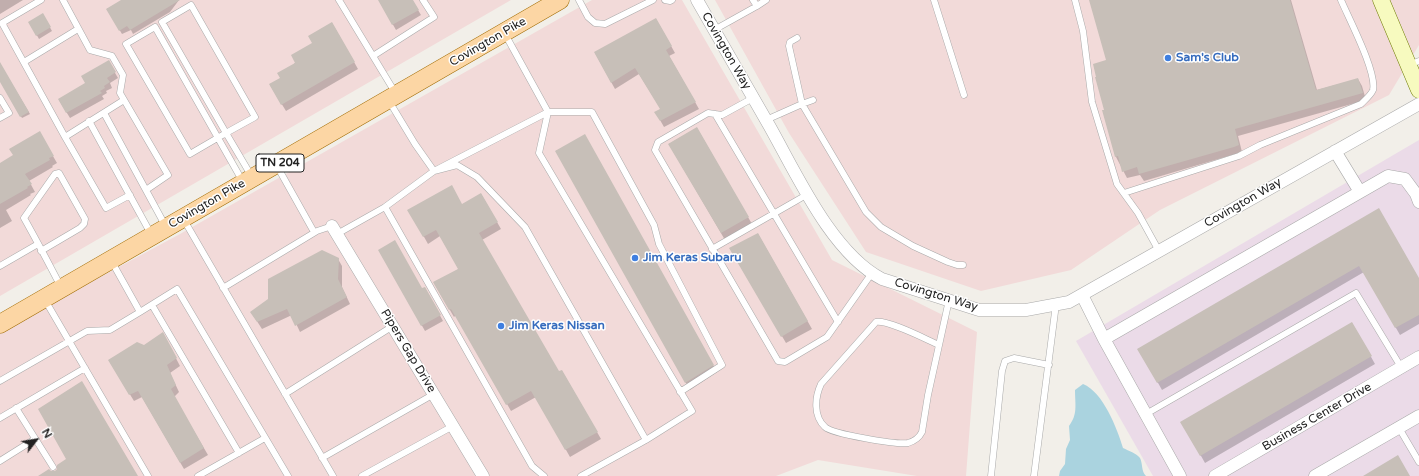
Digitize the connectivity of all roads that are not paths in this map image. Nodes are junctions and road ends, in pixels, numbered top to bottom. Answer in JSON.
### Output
{"nodes":[{"id":1,"x":41,"y":0,"type":"edge"},
{"id":2,"x":63,"y":0,"type":"edge"},
{"id":3,"x":339,"y":0,"type":"edge"},
{"id":4,"x":423,"y":0,"type":"edge"},
{"id":5,"x":560,"y":0,"type":"edge"},
{"id":6,"x":580,"y":0,"type":"edge"},
{"id":7,"x":654,"y":0,"type":"edge"},
{"id":8,"x":665,"y":0,"type":"edge"},
{"id":9,"x":672,"y":0,"type":"edge"},
{"id":10,"x":697,"y":0,"type":"edge"},
{"id":11,"x":766,"y":0,"type":"edge"},
{"id":12,"x":934,"y":0,"type":"edge"},
{"id":13,"x":1075,"y":0,"type":"edge"},
{"id":14,"x":1349,"y":0,"type":"edge"},
{"id":15,"x":1381,"y":0,"type":"edge"},
{"id":16,"x":1342,"y":2,"type":"edge"},
{"id":17,"x":755,"y":3,"type":"edge"},
{"id":18,"x":162,"y":22,"type":"junction"},
{"id":19,"x":155,"y":27,"type":"junction"},
{"id":20,"x":78,"y":29,"type":"junction"},
{"id":21,"x":714,"y":30,"type":"junction"},
{"id":22,"x":504,"y":33,"type":"junction"},
{"id":23,"x":797,"y":38,"type":"dead end"},
{"id":24,"x":372,"y":56,"type":"junction"},
{"id":25,"x":24,"y":62,"type":"junction"},
{"id":26,"x":1414,"y":63,"type":"edge"},
{"id":27,"x":1419,"y":90,"type":"edge"},
{"id":28,"x":964,"y":95,"type":"dead end"},
{"id":29,"x":0,"y":98,"type":"edge"},
{"id":30,"x":392,"y":98,"type":"junction"},
{"id":31,"x":753,"y":98,"type":"junction"},
{"id":32,"x":124,"y":100,"type":"junction"},
{"id":33,"x":813,"y":100,"type":"dead end"},
{"id":34,"x":802,"y":104,"type":"junction"},
{"id":35,"x":1419,"y":104,"type":"edge"},
{"id":36,"x":104,"y":112,"type":"junction"},
{"id":37,"x":548,"y":112,"type":"junction"},
{"id":38,"x":715,"y":114,"type":"junction"},
{"id":39,"x":0,"y":118,"type":"edge"},
{"id":40,"x":766,"y":120,"type":"junction"},
{"id":41,"x":89,"y":121,"type":"junction"},
{"id":42,"x":226,"y":133,"type":"junction"},
{"id":43,"x":66,"y":137,"type":"junction"},
{"id":44,"x":218,"y":137,"type":"junction"},
{"id":45,"x":1335,"y":151,"type":"junction"},
{"id":46,"x":276,"y":165,"type":"junction"},
{"id":47,"x":434,"y":171,"type":"junction"},
{"id":48,"x":248,"y":181,"type":"junction"},
{"id":49,"x":146,"y":190,"type":"junction"},
{"id":50,"x":1360,"y":192,"type":"junction"},
{"id":51,"x":1124,"y":193,"type":"junction"},
{"id":52,"x":808,"y":194,"type":"junction"},
{"id":53,"x":130,"y":195,"type":"junction"},
{"id":54,"x":1419,"y":202,"type":"edge"},
{"id":55,"x":385,"y":207,"type":"junction"},
{"id":56,"x":774,"y":213,"type":"junction"},
{"id":57,"x":183,"y":219,"type":"junction"},
{"id":58,"x":334,"y":230,"type":"junction"},
{"id":59,"x":160,"y":232,"type":"junction"},
{"id":60,"x":314,"y":232,"type":"junction"},
{"id":61,"x":38,"y":244,"type":"junction"},
{"id":62,"x":712,"y":249,"type":"junction"},
{"id":63,"x":41,"y":251,"type":"junction"},
{"id":64,"x":1159,"y":251,"type":"junction"},
{"id":65,"x":111,"y":260,"type":"junction"},
{"id":66,"x":963,"y":265,"type":"dead end"},
{"id":67,"x":0,"y":266,"type":"edge"},
{"id":68,"x":872,"y":273,"type":"junction"},
{"id":69,"x":223,"y":288,"type":"junction"},
{"id":70,"x":62,"y":289,"type":"junction"},
{"id":71,"x":1082,"y":295,"type":"junction"},
{"id":72,"x":44,"y":299,"type":"junction"},
{"id":73,"x":948,"y":300,"type":"junction"},
{"id":74,"x":1056,"y":304,"type":"junction"},
{"id":75,"x":152,"y":305,"type":"junction"},
{"id":76,"x":140,"y":312,"type":"junction"},
{"id":77,"x":838,"y":322,"type":"junction"},
{"id":78,"x":0,"y":324,"type":"edge"},
{"id":79,"x":393,"y":326,"type":"junction"},
{"id":80,"x":1104,"y":339,"type":"junction"},
{"id":81,"x":69,"y":340,"type":"junction"},
{"id":82,"x":939,"y":344,"type":"junction"},
{"id":83,"x":1419,"y":357,"type":"edge"},
{"id":84,"x":1048,"y":365,"type":"junction"},
{"id":85,"x":1401,"y":367,"type":"junction"},
{"id":86,"x":85,"y":368,"type":"junction"},
{"id":87,"x":0,"y":381,"type":"edge"},
{"id":88,"x":680,"y":392,"type":"junction"},
{"id":89,"x":285,"y":394,"type":"junction"},
{"id":90,"x":434,"y":394,"type":"junction"},
{"id":91,"x":16,"y":408,"type":"junction"},
{"id":92,"x":1146,"y":414,"type":"junction"},
{"id":93,"x":1419,"y":416,"type":"edge"},
{"id":94,"x":0,"y":418,"type":"edge"},
{"id":95,"x":453,"y":426,"type":"junction"},
{"id":96,"x":1399,"y":428,"type":"junction"},
{"id":97,"x":265,"y":438,"type":"junction"},
{"id":98,"x":35,"y":439,"type":"junction"},
{"id":99,"x":646,"y":440,"type":"junction"},
{"id":100,"x":239,"y":452,"type":"junction"},
{"id":101,"x":322,"y":458,"type":"junction"},
{"id":102,"x":0,"y":460,"type":"edge"},
{"id":103,"x":1419,"y":462,"type":"edge"},
{"id":104,"x":53,"y":467,"type":"dead end"},
{"id":105,"x":148,"y":476,"type":"edge"},
{"id":106,"x":198,"y":476,"type":"edge"},
{"id":107,"x":288,"y":476,"type":"edge"},
{"id":108,"x":333,"y":476,"type":"edge"},
{"id":109,"x":362,"y":476,"type":"edge"},
{"id":110,"x":484,"y":476,"type":"edge"},
{"id":111,"x":544,"y":476,"type":"edge"},
{"id":112,"x":581,"y":476,"type":"edge"},
{"id":113,"x":991,"y":476,"type":"edge"},
{"id":114,"x":1034,"y":476,"type":"edge"},
{"id":115,"x":1180,"y":476,"type":"edge"},
{"id":116,"x":1214,"y":476,"type":"edge"},
{"id":117,"x":1315,"y":476,"type":"edge"}],
"edges":[{"from":1,"to":25,"type":"lane"},
{"from":2,"to":20,"type":"lane"},
{"from":3,"to":24,"type":"lane"},
{"from":4,"to":24,"type":"lane"},
{"from":5,"to":22,"type":"main road","name":"Covington Pike","number":"TN 204"},
{"from":6,"to":7,"type":"lane"},
{"from":8,"to":9,"type":"lane"},
{"from":10,"to":21,"type":"street","name":"Covington Way"},
{"from":11,"to":17,"type":"lane"},
{"from":12,"to":28,"type":"lane"},
{"from":13,"to":51,"type":"lane"},
{"from":14,"to":16,"type":"lane"},
{"from":15,"to":26,"type":"street"},
{"from":16,"to":51,"type":"lane"},
{"from":17,"to":21,"type":"lane"},
{"from":18,"to":19,"type":"lane"},
{"from":18,"to":42,"type":"lane"},
{"from":18,"to":42,"type":"lane"},
{"from":19,"to":44,"type":"lane"},
{"from":19,"to":44,"type":"lane"},
{"from":20,"to":25,"type":"lane"},
{"from":20,"to":32,"type":"lane"},
{"from":21,"to":31,"type":"street","name":"Covington Way"},
{"from":22,"to":30,"type":"main road","name":"Covington Pike","number":"TN 204"},
{"from":22,"to":37,"type":"lane"},
{"from":23,"to":34,"type":"lane"},
{"from":24,"to":30,"type":"lane"},
{"from":25,"to":43,"type":"lane"},
{"from":26,"to":27,"type":"street"},
{"from":29,"to":39,"type":"lane"},
{"from":30,"to":46,"type":"main road","name":"Covington Pike","number":"TN 204"},
{"from":30,"to":47,"type":"lane"},
{"from":31,"to":38,"type":"lane"},
{"from":31,"to":40,"type":"street","name":"Covington Way"},
{"from":32,"to":36,"type":"lane"},
{"from":32,"to":49,"type":"lane"},
{"from":33,"to":34,"type":"lane"},
{"from":34,"to":40,"type":"lane"},
{"from":34,"to":66,"type":"lane"},
{"from":35,"to":45,"type":"street","name":"Covington Way"},
{"from":36,"to":41,"type":"lane"},
{"from":36,"to":49,"type":"lane"},
{"from":37,"to":47,"type":"lane"},
{"from":37,"to":88,"type":"lane"},
{"from":37,"to":88,"type":"lane"},
{"from":38,"to":56,"type":"lane"},
{"from":38,"to":62,"type":"lane"},
{"from":40,"to":52,"type":"street","name":"Covington Way"},
{"from":41,"to":43,"type":"lane"},
{"from":41,"to":53,"type":"lane"},
{"from":42,"to":44,"type":"lane"},
{"from":42,"to":48,"type":"lane"},
{"from":43,"to":53,"type":"lane"},
{"from":44,"to":48,"type":"lane"},
{"from":45,"to":50,"type":"street"},
{"from":45,"to":64,"type":"street","name":"Covington Way"},
{"from":46,"to":48,"type":"main road","name":"Covington Pike","number":"TN 204"},
{"from":46,"to":60,"type":"lane"},
{"from":47,"to":55,"type":"lane"},
{"from":47,"to":99,"type":"lane"},
{"from":48,"to":57,"type":"main road","name":"Covington Pike","number":"TN 204"},
{"from":49,"to":59,"type":"lane"},
{"from":50,"to":54,"type":"street"},
{"from":50,"to":80,"type":"street"},
{"from":51,"to":64,"type":"lane"},
{"from":52,"to":56,"type":"lane"},
{"from":52,"to":68,"type":"street","name":"Covington Way"},
{"from":53,"to":59,"type":"lane"},
{"from":55,"to":58,"type":"lane"},
{"from":55,"to":111,"type":"lane"},
{"from":56,"to":62,"type":"lane"},
{"from":56,"to":77,"type":"lane"},
{"from":57,"to":59,"type":"main road","name":"Covington Pike","number":"TN 204"},
{"from":57,"to":69,"type":"lane"},
{"from":58,"to":60,"type":"lane"},
{"from":58,"to":79,"type":"street","name":"Pipers Gap Drive"},
{"from":59,"to":65,"type":"main road","name":"Covington Pike","number":"TN 204"},
{"from":60,"to":69,"type":"lane"},
{"from":61,"to":63,"type":"lane"},
{"from":61,"to":63,"type":"lane"},
{"from":61,"to":67,"type":"lane"},
{"from":62,"to":77,"type":"lane"},
{"from":63,"to":70,"type":"lane"},
{"from":64,"to":71,"type":"street","name":"Covington Way"},
{"from":65,"to":70,"type":"main road","name":"Covington Pike","number":"TN 204"},
{"from":65,"to":76,"type":"lane"},
{"from":68,"to":73,"type":"street","name":"Covington Way"},
{"from":68,"to":77,"type":"lane"},
{"from":69,"to":89,"type":"lane"},
{"from":70,"to":72,"type":"main road","name":"Covington Pike","number":"TN 204"},
{"from":71,"to":74,"type":"street","name":"Covington Way"},
{"from":71,"to":80,"type":"street"},
{"from":72,"to":78,"type":"main road","name":"Covington Pike","number":"TN 204"},
{"from":72,"to":81,"type":"lane"},
{"from":73,"to":74,"type":"street","name":"Covington Way"},
{"from":73,"to":82,"type":"lane"},
{"from":74,"to":84,"type":"lane"},
{"from":75,"to":76,"type":"lane"},
{"from":75,"to":97,"type":"lane"},
{"from":75,"to":100,"type":"lane"},
{"from":76,"to":81,"type":"lane"},
{"from":79,"to":89,"type":"lane"},
{"from":79,"to":90,"type":"street","name":"Pipers Gap Drive"},
{"from":80,"to":92,"type":"street"},
{"from":81,"to":86,"type":"lane"},
{"from":81,"to":87,"type":"lane"},
{"from":82,"to":82,"type":"lane"},
{"from":83,"to":85,"type":"street","name":"Business Center Drive"},
{"from":84,"to":113,"type":"lane"},
{"from":84,"to":114,"type":"lane"},
{"from":85,"to":92,"type":"lane"},
{"from":85,"to":116,"type":"street","name":"Business Center Drive"},
{"from":86,"to":91,"type":"lane"},
{"from":86,"to":105,"type":"lane"},
{"from":88,"to":99,"type":"lane"},
{"from":89,"to":101,"type":"lane"},
{"from":90,"to":95,"type":"street","name":"Pipers Gap Drive"},
{"from":90,"to":101,"type":"lane"},
{"from":91,"to":94,"type":"lane"},
{"from":91,"to":98,"type":"lane"},
{"from":92,"to":115,"type":"street"},
{"from":93,"to":96,"type":"street"},
{"from":95,"to":109,"type":"lane"},
{"from":95,"to":110,"type":"street","name":"Pipers Gap Drive"},
{"from":96,"to":103,"type":"lane"},
{"from":96,"to":117,"type":"street"},
{"from":97,"to":100,"type":"lane"},
{"from":97,"to":107,"type":"lane"},
{"from":98,"to":102,"type":"lane"},
{"from":98,"to":104,"type":"lane"},
{"from":99,"to":112,"type":"lane"},
{"from":100,"to":106,"type":"lane"},
{"from":101,"to":108,"type":"lane"}]}
